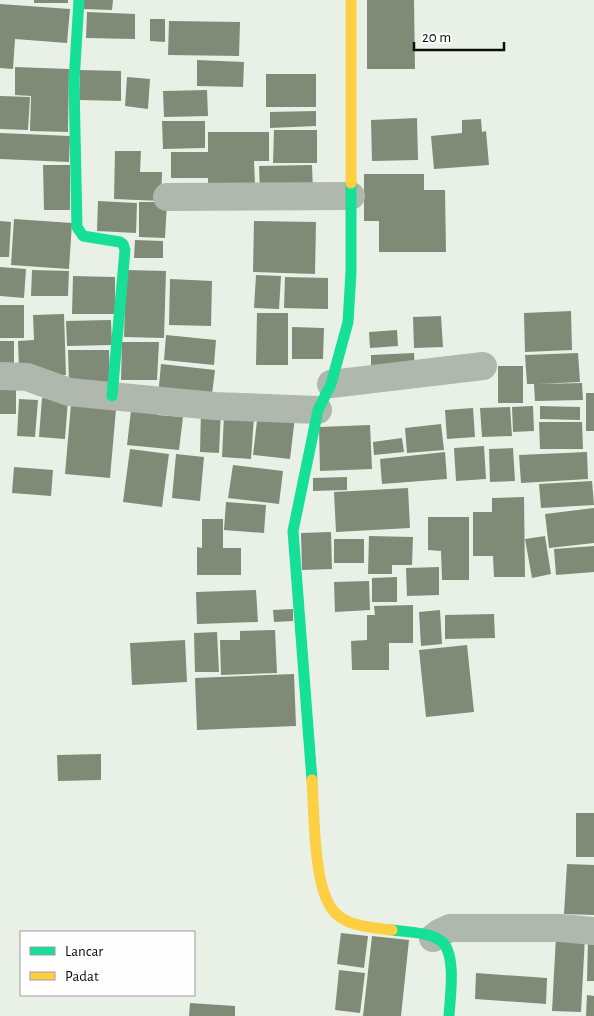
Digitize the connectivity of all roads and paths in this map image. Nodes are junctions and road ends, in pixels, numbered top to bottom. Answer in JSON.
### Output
{"nodes":[{"id":1,"x":79,"y":0,"type":"edge"},
{"id":2,"x":351,"y":0,"type":"edge"},
{"id":3,"x":351,"y":196,"type":"junction"},
{"id":4,"x":168,"y":198,"type":"dead end"},
{"id":5,"x":483,"y":366,"type":"dead end"},
{"id":6,"x":0,"y":376,"type":"edge"},
{"id":7,"x":331,"y":384,"type":"junction"},
{"id":8,"x":112,"y":396,"type":"junction"},
{"id":9,"x":318,"y":410,"type":"junction"},
{"id":10,"x":594,"y":931,"type":"edge"},
{"id":11,"x":434,"y":938,"type":"junction"},
{"id":12,"x":449,"y":1016,"type":"edge"}],
"edges":[{"from":1,"to":8,"type":"street"},
{"from":2,"to":3,"type":"street"},
{"from":3,"to":4,"type":"street"},
{"from":3,"to":7,"type":"street"},
{"from":5,"to":7,"type":"street"},
{"from":6,"to":8,"type":"street"},
{"from":7,"to":9,"type":"street"},
{"from":8,"to":9,"type":"street"},
{"from":9,"to":11,"type":"street"},
{"from":10,"to":11,"type":"street"},
{"from":11,"to":12,"type":"street"}]}
